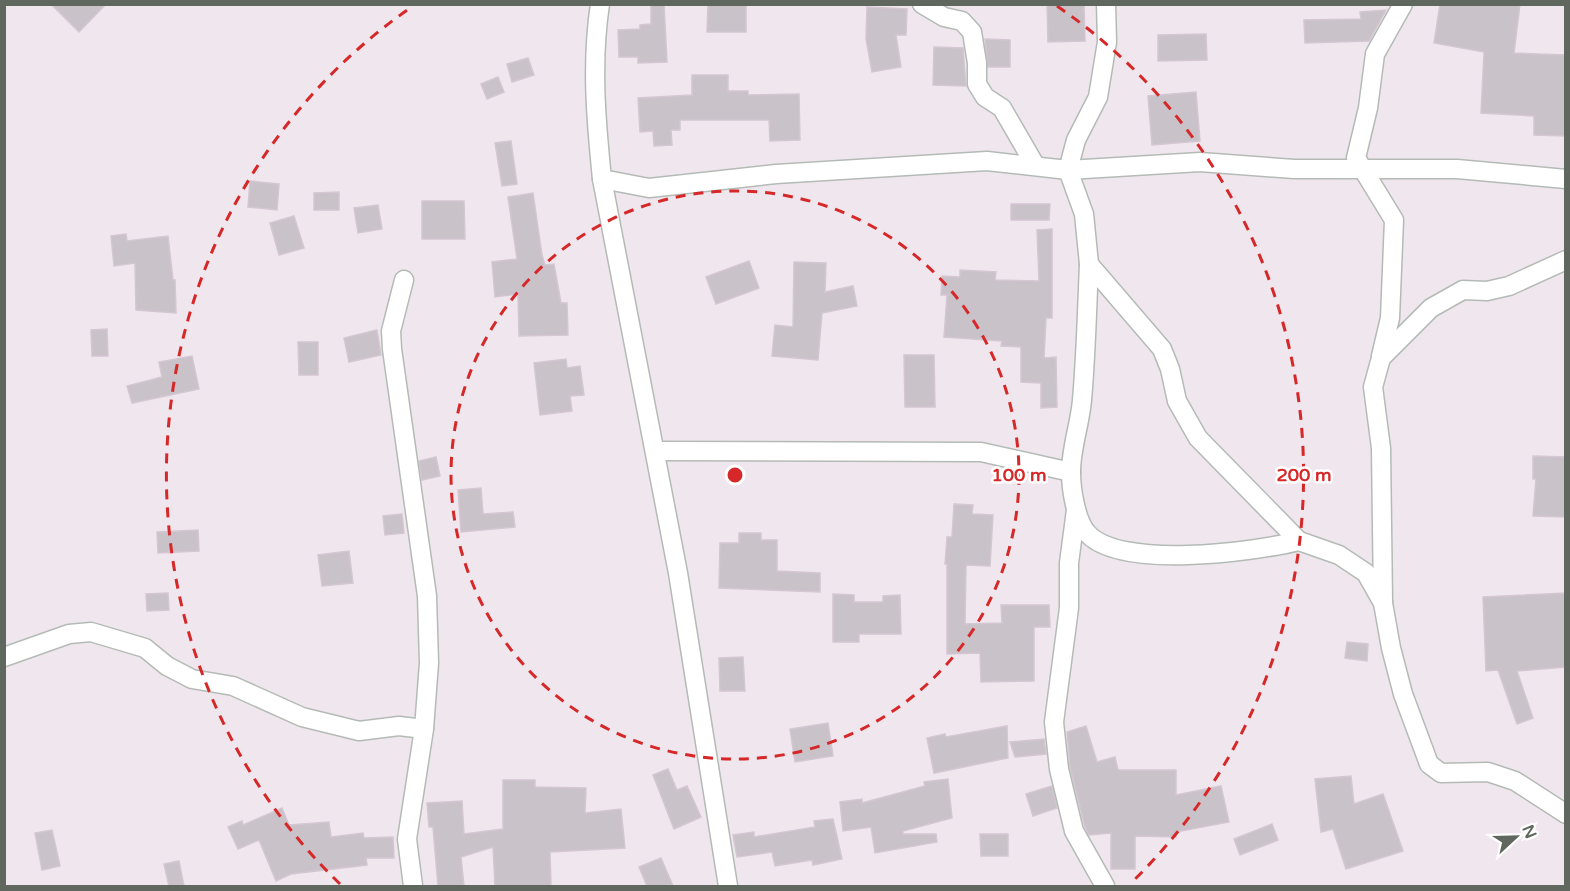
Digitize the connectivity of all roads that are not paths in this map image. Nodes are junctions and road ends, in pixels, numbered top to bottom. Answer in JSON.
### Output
{"nodes":[{"id":1,"x":600,"y":4,"type":"edge"},
{"id":2,"x":922,"y":4,"type":"edge"},
{"id":3,"x":1106,"y":4,"type":"edge"},
{"id":4,"x":1403,"y":4,"type":"edge"},
{"id":5,"x":1035,"y":165,"type":"junction"},
{"id":6,"x":1068,"y":170,"type":"junction"},
{"id":7,"x":1363,"y":171,"type":"junction"},
{"id":8,"x":602,"y":179,"type":"junction"},
{"id":9,"x":1566,"y":179,"type":"edge"},
{"id":10,"x":1566,"y":260,"type":"edge"},
{"id":11,"x":1089,"y":264,"type":"junction"},
{"id":12,"x":404,"y":280,"type":"dead end"},
{"id":13,"x":1381,"y":358,"type":"junction"},
{"id":14,"x":655,"y":451,"type":"junction"},
{"id":15,"x":1071,"y":472,"type":"junction"},
{"id":16,"x":1077,"y":509,"type":"junction"},
{"id":17,"x":1299,"y":541,"type":"junction"},
{"id":18,"x":1383,"y":603,"type":"junction"},
{"id":19,"x":4,"y":657,"type":"edge"},
{"id":20,"x":424,"y":729,"type":"junction"},
{"id":21,"x":1566,"y":814,"type":"edge"},
{"id":22,"x":414,"y":886,"type":"edge"},
{"id":23,"x":728,"y":886,"type":"edge"},
{"id":24,"x":1105,"y":886,"type":"edge"}],
"edges":[{"from":1,"to":8,"type":"street"},
{"from":2,"to":5,"type":"street"},
{"from":3,"to":6,"type":"street"},
{"from":4,"to":7,"type":"street"},
{"from":5,"to":6,"type":"street"},
{"from":5,"to":8,"type":"street"},
{"from":6,"to":7,"type":"street"},
{"from":6,"to":11,"type":"street"},
{"from":7,"to":9,"type":"street"},
{"from":7,"to":13,"type":"street"},
{"from":8,"to":14,"type":"street"},
{"from":10,"to":13,"type":"street"},
{"from":11,"to":15,"type":"street"},
{"from":11,"to":17,"type":"street"},
{"from":12,"to":20,"type":"street"},
{"from":13,"to":18,"type":"street"},
{"from":14,"to":15,"type":"street"},
{"from":14,"to":23,"type":"street"},
{"from":15,"to":16,"type":"street"},
{"from":16,"to":17,"type":"street"},
{"from":16,"to":24,"type":"street"},
{"from":17,"to":18,"type":"street"},
{"from":18,"to":21,"type":"street"},
{"from":19,"to":20,"type":"street"},
{"from":20,"to":22,"type":"street"}]}
